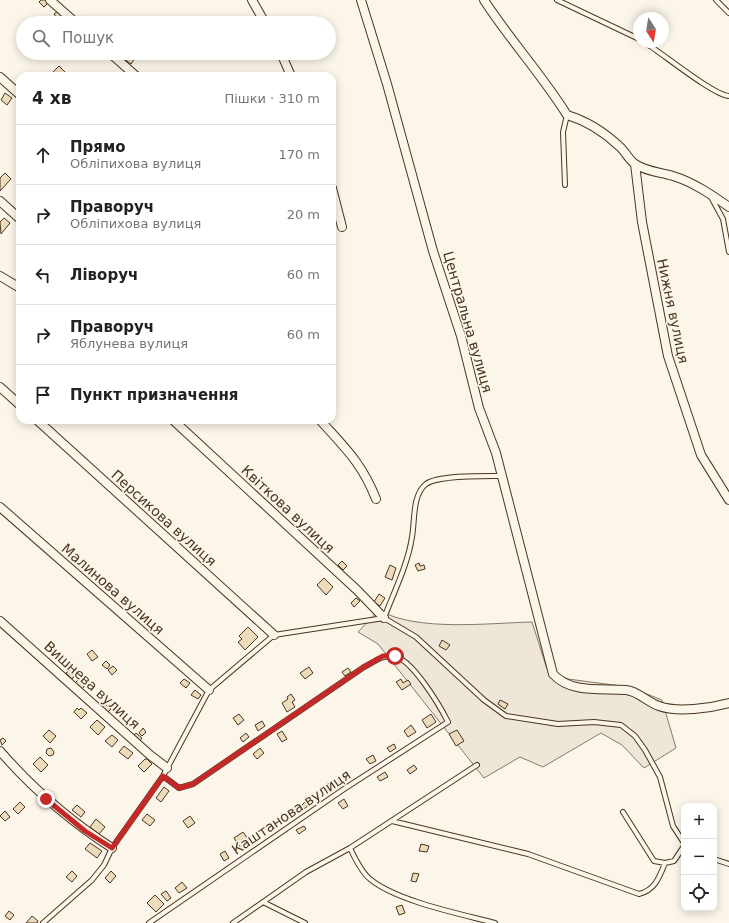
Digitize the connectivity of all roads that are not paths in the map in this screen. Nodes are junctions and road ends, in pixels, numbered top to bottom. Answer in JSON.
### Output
{"nodes":[{"id":1,"x":50,"y":0,"type":"edge"},
{"id":2,"x":252,"y":0,"type":"edge"},
{"id":3,"x":360,"y":0,"type":"edge"},
{"id":4,"x":484,"y":0,"type":"edge"},
{"id":5,"x":557,"y":0,"type":"edge"},
{"id":6,"x":716,"y":0,"type":"edge"},
{"id":7,"x":729,"y":13,"type":"edge"},
{"id":8,"x":68,"y":16,"type":"edge"},
{"id":9,"x":261,"y":16,"type":"edge"},
{"id":10,"x":633,"y":36,"type":"edge"},
{"id":11,"x":655,"y":48,"type":"edge"},
{"id":12,"x":118,"y":60,"type":"edge"},
{"id":13,"x":284,"y":60,"type":"edge"},
{"id":14,"x":131,"y":72,"type":"edge"},
{"id":15,"x":289,"y":72,"type":"edge"},
{"id":16,"x":0,"y":77,"type":"edge"},
{"id":17,"x":16,"y":91,"type":"edge"},
{"id":18,"x":729,"y":96,"type":"edge"},
{"id":19,"x":567,"y":115,"type":"junction"},
{"id":20,"x":635,"y":164,"type":"junction"},
{"id":21,"x":565,"y":185,"type":"dead end"},
{"id":22,"x":709,"y":193,"type":"junction"},
{"id":23,"x":0,"y":201,"type":"edge"},
{"id":24,"x":336,"y":204,"type":"edge"},
{"id":25,"x":729,"y":208,"type":"edge"},
{"id":26,"x":16,"y":215,"type":"edge"},
{"id":27,"x":342,"y":227,"type":"dead end"},
{"id":28,"x":729,"y":252,"type":"edge"},
{"id":29,"x":0,"y":276,"type":"edge"},
{"id":30,"x":16,"y":286,"type":"edge"},
{"id":31,"x":0,"y":387,"type":"edge"},
{"id":32,"x":16,"y":401,"type":"edge"},
{"id":33,"x":41,"y":424,"type":"edge"},
{"id":34,"x":177,"y":424,"type":"edge"},
{"id":35,"x":324,"y":424,"type":"edge"},
{"id":36,"x":502,"y":476,"type":"junction"},
{"id":37,"x":376,"y":499,"type":"dead end"},
{"id":38,"x":729,"y":500,"type":"edge"},
{"id":39,"x":0,"y":507,"type":"edge"},
{"id":40,"x":384,"y":618,"type":"junction"},
{"id":41,"x":0,"y":621,"type":"edge"},
{"id":42,"x":274,"y":635,"type":"junction"},
{"id":43,"x":209,"y":690,"type":"junction"},
{"id":44,"x":729,"y":703,"type":"edge"},
{"id":45,"x":0,"y":751,"type":"edge"},
{"id":46,"x":477,"y":765,"type":"dead end"},
{"id":47,"x":167,"y":768,"type":"junction"},
{"id":48,"x":163,"y":776,"type":"junction"},
{"id":49,"x":623,"y":812,"type":"dead end"},
{"id":50,"x":392,"y":821,"type":"junction"},
{"id":51,"x":682,"y":839,"type":"edge"},
{"id":52,"x":112,"y":848,"type":"junction"},
{"id":53,"x":350,"y":848,"type":"junction"},
{"id":54,"x":681,"y":850,"type":"edge"},
{"id":55,"x":717,"y":860,"type":"edge"},
{"id":56,"x":665,"y":863,"type":"junction"},
{"id":57,"x":729,"y":864,"type":"edge"},
{"id":58,"x":263,"y":902,"type":"junction"},
{"id":59,"x":43,"y":923,"type":"edge"},
{"id":60,"x":149,"y":923,"type":"edge"},
{"id":61,"x":233,"y":923,"type":"edge"},
{"id":62,"x":305,"y":923,"type":"edge"},
{"id":63,"x":494,"y":923,"type":"edge"}],
"edges":[{"from":1,"to":8,"type":"street"},
{"from":2,"to":9,"type":"street"},
{"from":3,"to":36,"type":"street","name":"Центральна вулиця"},
{"from":4,"to":19,"type":"street"},
{"from":5,"to":10,"type":"lane"},
{"from":6,"to":7,"type":"lane"},
{"from":11,"to":18,"type":"lane"},
{"from":12,"to":14,"type":"street"},
{"from":13,"to":15,"type":"street"},
{"from":16,"to":17,"type":"street"},
{"from":19,"to":20,"type":"street"},
{"from":19,"to":21,"type":"lane"},
{"from":20,"to":22,"type":"street"},
{"from":20,"to":38,"type":"street","name":"Нижня вулиця"},
{"from":22,"to":25,"type":"street"},
{"from":22,"to":28,"type":"lane"},
{"from":23,"to":26,"type":"street"},
{"from":24,"to":27,"type":"street"},
{"from":29,"to":30,"type":"street"},
{"from":31,"to":32,"type":"street"},
{"from":33,"to":42,"type":"street","name":"Персикова вулиця"},
{"from":34,"to":40,"type":"street","name":"Квіткова вулиця"},
{"from":35,"to":37,"type":"street"},
{"from":36,"to":40,"type":"lane"},
{"from":36,"to":44,"type":"street","name":"Центральна вулиця"},
{"from":39,"to":43,"type":"street","name":"Малинова вулиця"},
{"from":40,"to":42,"type":"lane"},
{"from":40,"to":51,"type":"lane"},
{"from":41,"to":47,"type":"street","name":"Вишнева вулиця"},
{"from":42,"to":43,"type":"lane"},
{"from":43,"to":47,"type":"lane"},
{"from":45,"to":52,"type":"street"},
{"from":46,"to":50,"type":"lane"},
{"from":47,"to":48,"type":"lane"},
{"from":48,"to":52,"type":"lane"},
{"from":48,"to":60,"type":"lane","name":"Каштанова вулиця"},
{"from":49,"to":56,"type":"lane"},
{"from":50,"to":53,"type":"lane"},
{"from":50,"to":56,"type":"lane"},
{"from":52,"to":59,"type":"lane"},
{"from":53,"to":58,"type":"lane"},
{"from":53,"to":63,"type":"lane"},
{"from":54,"to":56,"type":"lane"},
{"from":55,"to":57,"type":"lane"},
{"from":58,"to":61,"type":"lane"},
{"from":58,"to":62,"type":"lane"}]}
